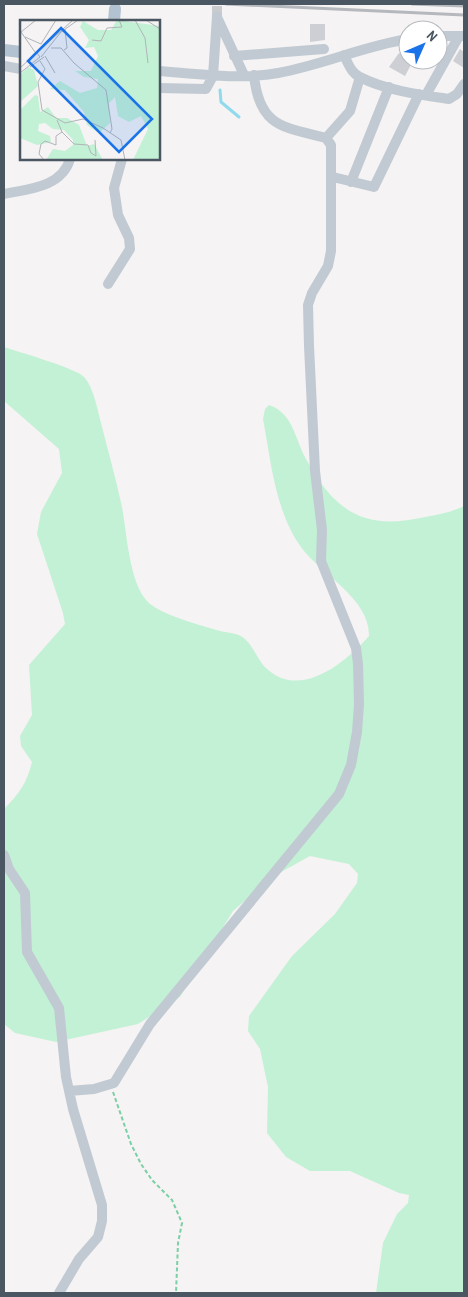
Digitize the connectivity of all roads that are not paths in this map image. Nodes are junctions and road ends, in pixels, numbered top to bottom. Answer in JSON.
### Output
{"nodes":[{"id":1,"x":448,"y":36,"type":"edge"},
{"id":2,"x":462,"y":36,"type":"edge"},
{"id":3,"x":398,"y":41,"type":"edge"},
{"id":4,"x":324,"y":48,"type":"dead end"},
{"id":5,"x":4,"y":50,"type":"edge"},
{"id":6,"x":20,"y":52,"type":"edge"},
{"id":7,"x":272,"y":55,"type":"junction"},
{"id":8,"x":344,"y":55,"type":"junction"},
{"id":9,"x":234,"y":56,"type":"junction"},
{"id":10,"x":4,"y":66,"type":"edge"},
{"id":11,"x":20,"y":69,"type":"edge"},
{"id":12,"x":160,"y":71,"type":"edge"},
{"id":13,"x":276,"y":73,"type":"junction"},
{"id":14,"x":249,"y":75,"type":"junction"},
{"id":15,"x":212,"y":76,"type":"junction"},
{"id":16,"x":360,"y":77,"type":"junction"},
{"id":17,"x":464,"y":84,"type":"edge"},
{"id":18,"x":389,"y":87,"type":"junction"},
{"id":19,"x":160,"y":89,"type":"edge"},
{"id":20,"x":422,"y":94,"type":"junction"},
{"id":21,"x":326,"y":138,"type":"junction"},
{"id":22,"x":70,"y":160,"type":"edge"},
{"id":23,"x":122,"y":160,"type":"edge"},
{"id":24,"x":333,"y":177,"type":"junction"},
{"id":25,"x":351,"y":182,"type":"junction"},
{"id":26,"x":4,"y":194,"type":"edge"},
{"id":27,"x":108,"y":284,"type":"dead end"},
{"id":28,"x":4,"y":855,"type":"edge"},
{"id":29,"x":69,"y":1091,"type":"junction"},
{"id":30,"x":59,"y":1293,"type":"edge"}],
"edges":[{"from":1,"to":2,"type":"street"},
{"from":2,"to":20,"type":"street"},
{"from":3,"to":8,"type":"street"},
{"from":4,"to":7,"type":"street"},
{"from":5,"to":6,"type":"main road"},
{"from":7,"to":9,"type":"street"},
{"from":7,"to":13,"type":"street"},
{"from":8,"to":13,"type":"street"},
{"from":8,"to":16,"type":"street"},
{"from":9,"to":14,"type":"street"},
{"from":9,"to":15,"type":"street"},
{"from":10,"to":11,"type":"street"},
{"from":12,"to":15,"type":"street"},
{"from":13,"to":14,"type":"street"},
{"from":14,"to":15,"type":"street"},
{"from":14,"to":21,"type":"street"},
{"from":15,"to":19,"type":"street"},
{"from":16,"to":18,"type":"street"},
{"from":16,"to":21,"type":"street"},
{"from":17,"to":20,"type":"street"},
{"from":18,"to":20,"type":"street"},
{"from":18,"to":25,"type":"street"},
{"from":20,"to":25,"type":"street"},
{"from":21,"to":24,"type":"street"},
{"from":22,"to":26,"type":"street"},
{"from":23,"to":27,"type":"street"},
{"from":24,"to":25,"type":"street"},
{"from":24,"to":29,"type":"street"},
{"from":28,"to":29,"type":"street"},
{"from":29,"to":30,"type":"street"}]}
